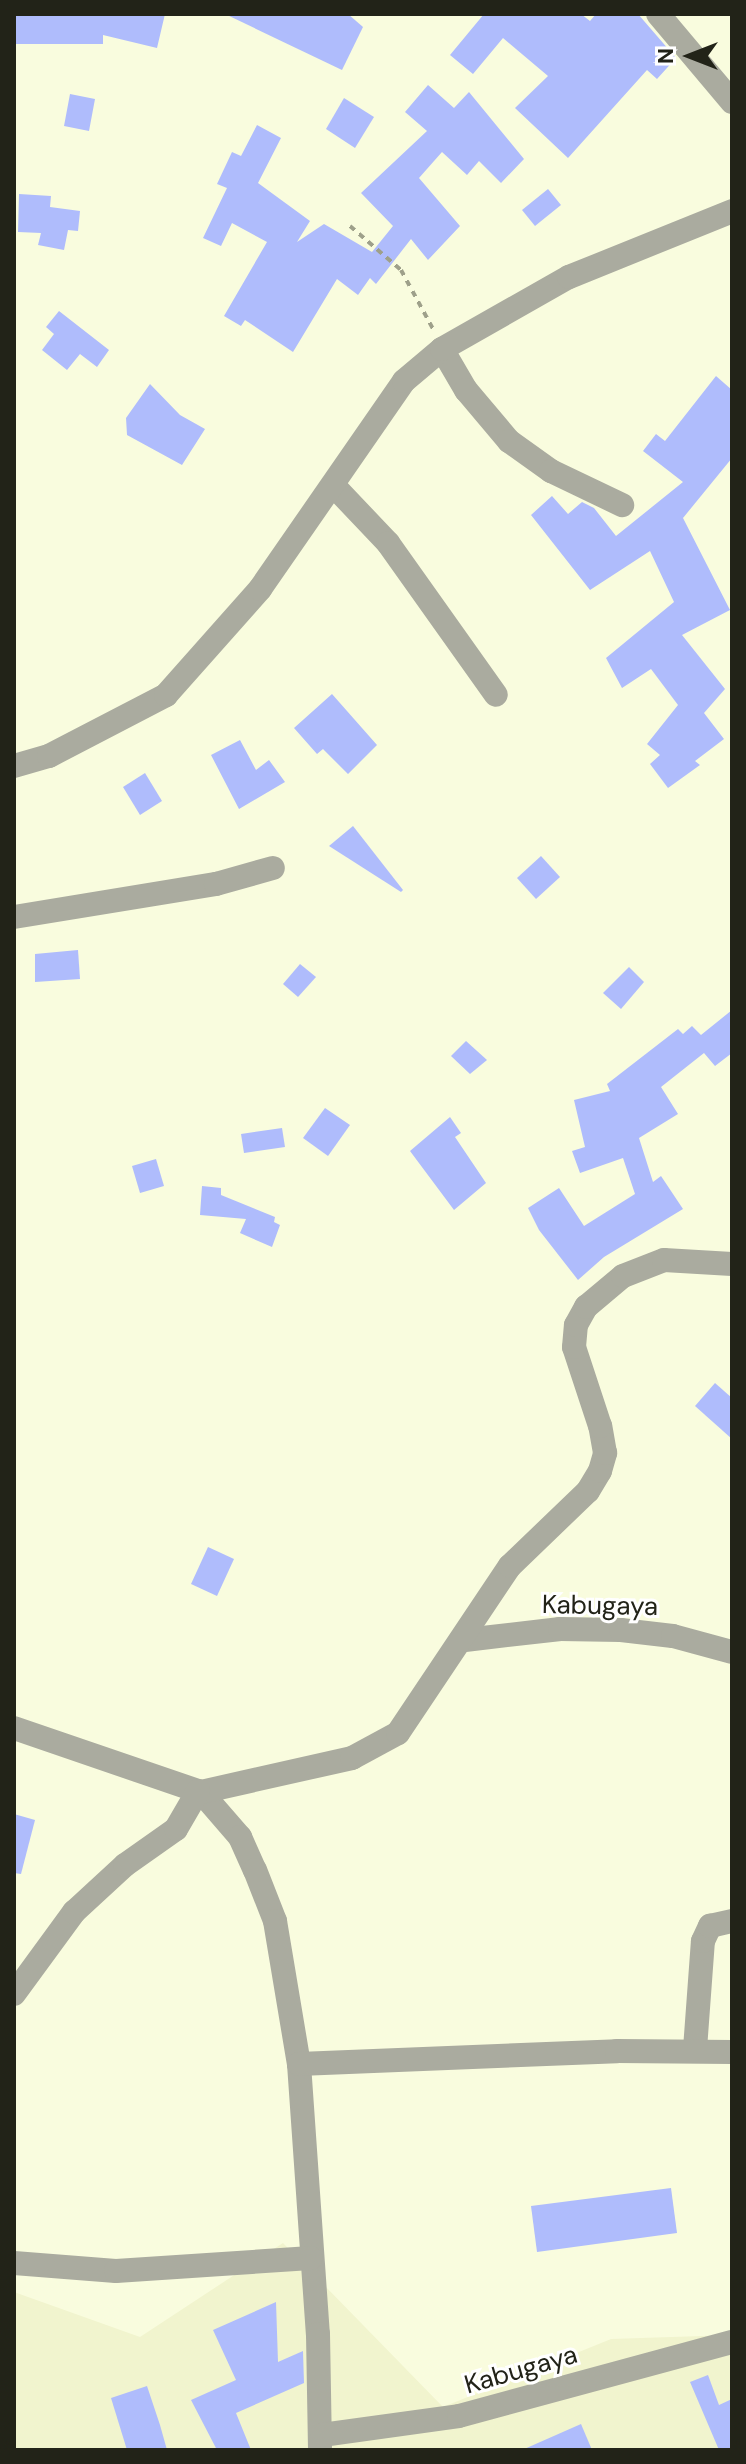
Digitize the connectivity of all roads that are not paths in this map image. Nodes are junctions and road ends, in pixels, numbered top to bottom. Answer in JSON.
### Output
{"nodes":[{"id":1,"x":658,"y":14,"type":"edge"},
{"id":2,"x":732,"y":102,"type":"edge"},
{"id":3,"x":732,"y":211,"type":"edge"},
{"id":4,"x":442,"y":349,"type":"junction"},
{"id":5,"x":333,"y":485,"type":"junction"},
{"id":6,"x":622,"y":505,"type":"dead end"},
{"id":7,"x":496,"y":695,"type":"dead end"},
{"id":8,"x":14,"y":766,"type":"edge"},
{"id":9,"x":273,"y":868,"type":"dead end"},
{"id":10,"x":14,"y":917,"type":"edge"},
{"id":11,"x":732,"y":1264,"type":"edge"},
{"id":12,"x":465,"y":1640,"type":"junction"},
{"id":13,"x":732,"y":1652,"type":"edge"},
{"id":14,"x":14,"y":1728,"type":"edge"},
{"id":15,"x":199,"y":1792,"type":"junction"},
{"id":16,"x":732,"y":1921,"type":"edge"},
{"id":17,"x":14,"y":1994,"type":"edge"},
{"id":18,"x":695,"y":2049,"type":"junction"},
{"id":19,"x":732,"y":2052,"type":"edge"},
{"id":20,"x":299,"y":2064,"type":"junction"},
{"id":21,"x":311,"y":2258,"type":"junction"},
{"id":22,"x":14,"y":2263,"type":"edge"},
{"id":23,"x":732,"y":2342,"type":"edge"},
{"id":24,"x":321,"y":2442,"type":"edge"}],
"edges":[{"from":1,"to":2,"type":"street"},
{"from":3,"to":4,"type":"street"},
{"from":4,"to":5,"type":"street"},
{"from":4,"to":6,"type":"street"},
{"from":5,"to":7,"type":"street"},
{"from":5,"to":8,"type":"street"},
{"from":9,"to":10,"type":"street"},
{"from":11,"to":12,"type":"street"},
{"from":12,"to":13,"type":"street","name":"Kabugaya"},
{"from":12,"to":15,"type":"street"},
{"from":14,"to":15,"type":"street"},
{"from":15,"to":17,"type":"street"},
{"from":15,"to":20,"type":"street"},
{"from":16,"to":18,"type":"street"},
{"from":18,"to":19,"type":"street"},
{"from":18,"to":20,"type":"street"},
{"from":20,"to":21,"type":"street"},
{"from":21,"to":22,"type":"street"},
{"from":21,"to":24,"type":"street"},
{"from":23,"to":24,"type":"street","name":"Kabugaya"}]}
